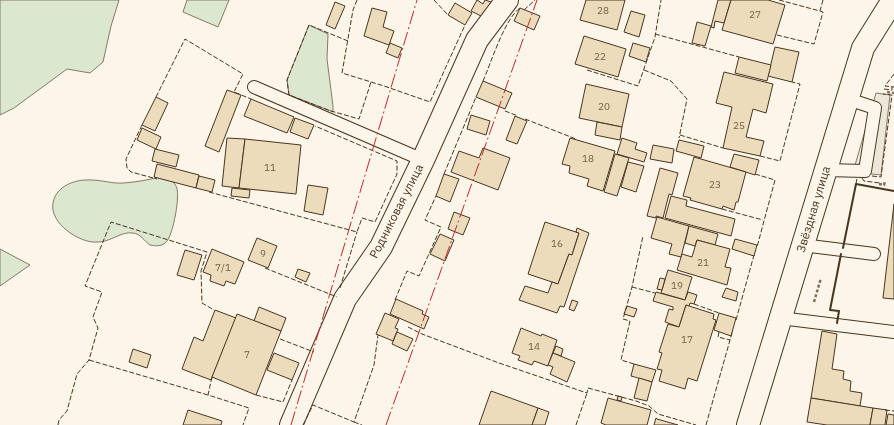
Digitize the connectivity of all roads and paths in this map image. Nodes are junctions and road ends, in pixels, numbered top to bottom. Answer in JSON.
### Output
{"nodes":[{"id":1,"x":507,"y":0,"type":"edge"},
{"id":2,"x":893,"y":0,"type":"edge"},
{"id":3,"x":254,"y":87,"type":"dead end"},
{"id":4,"x":848,"y":99,"type":"junction"},
{"id":5,"x":422,"y":160,"type":"junction"},
{"id":6,"x":826,"y":170,"type":"junction"},
{"id":7,"x":802,"y":245,"type":"junction"},
{"id":8,"x":874,"y":254,"type":"dead end"},
{"id":9,"x":780,"y":318,"type":"junction"},
{"id":10,"x":894,"y":332,"type":"edge"},
{"id":11,"x":290,"y":425,"type":"edge"},
{"id":12,"x":748,"y":425,"type":"edge"},
{"id":13,"x":751,"y":425,"type":"edge"}],
"edges":[{"from":1,"to":5,"type":"street","name":"Родниковая улица"},
{"from":2,"to":4,"type":"street","name":"Звёздная улица"},
{"from":3,"to":5,"type":"lane"},
{"from":4,"to":6,"type":"street","name":"Звёздная улица"},
{"from":4,"to":6,"type":"lane"},
{"from":5,"to":11,"type":"street","name":"Родниковая улица"},
{"from":6,"to":7,"type":"street","name":"Звёздная улица"},
{"from":7,"to":8,"type":"lane"},
{"from":7,"to":9,"type":"street","name":"Звёздная улица"},
{"from":9,"to":10,"type":"lane"},
{"from":9,"to":12,"type":"street","name":"Звёздная улица"},
{"from":12,"to":13,"type":"lane"}]}
